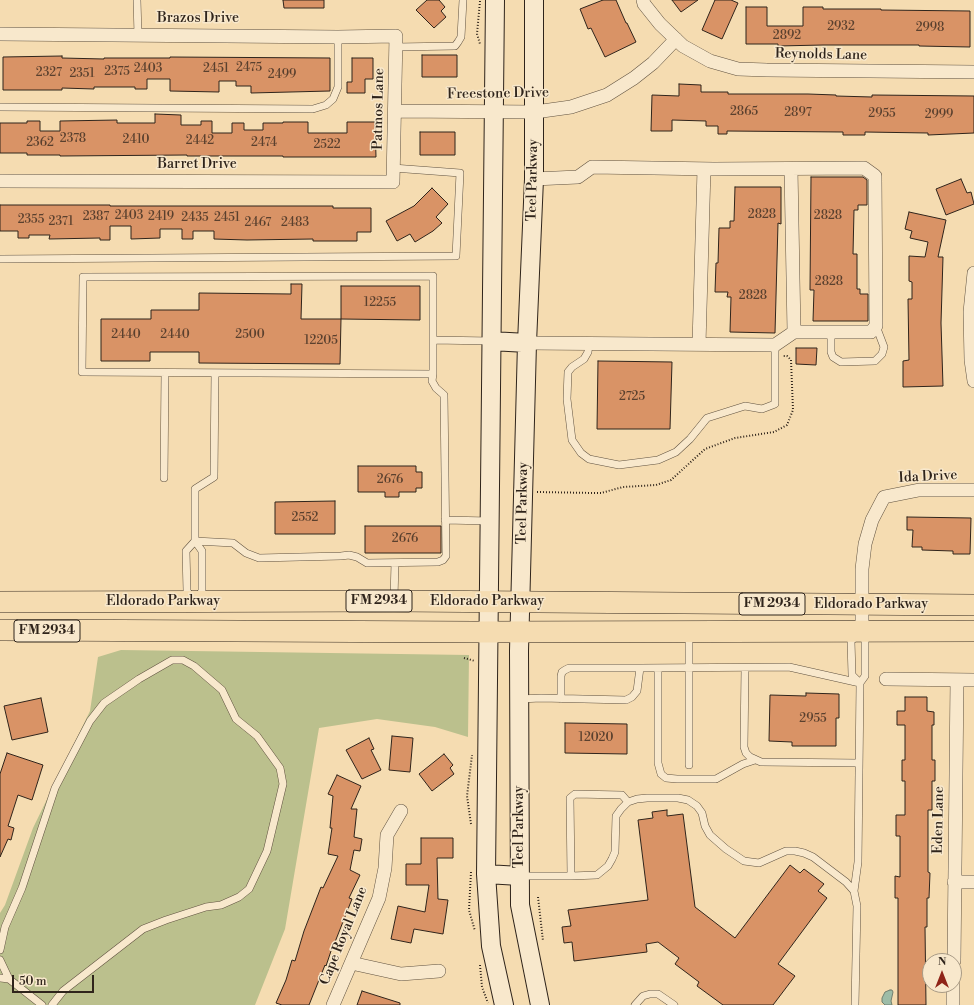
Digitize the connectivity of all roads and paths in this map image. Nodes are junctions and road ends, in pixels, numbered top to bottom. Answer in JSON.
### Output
{"nodes":[{"id":1,"x":137,"y":0,"type":"edge"},
{"id":2,"x":463,"y":0,"type":"edge"},
{"id":3,"x":495,"y":0,"type":"edge"},
{"id":4,"x":534,"y":0,"type":"edge"},
{"id":5,"x":643,"y":0,"type":"edge"},
{"id":6,"x":0,"y":34,"type":"edge"},
{"id":7,"x":138,"y":35,"type":"junction"},
{"id":8,"x":338,"y":37,"type":"junction"},
{"id":9,"x":676,"y":40,"type":"junction"},
{"id":10,"x":396,"y":42,"type":"junction"},
{"id":11,"x":974,"y":72,"type":"edge"},
{"id":12,"x":0,"y":107,"type":"edge"},
{"id":13,"x":395,"y":111,"type":"junction"},
{"id":14,"x":493,"y":112,"type":"junction"},
{"id":15,"x":534,"y":112,"type":"junction"},
{"id":16,"x":393,"y":168,"type":"junction"},
{"id":17,"x":704,"y":169,"type":"junction"},
{"id":18,"x":791,"y":169,"type":"junction"},
{"id":19,"x":534,"y":180,"type":"junction"},
{"id":20,"x":0,"y":181,"type":"edge"},
{"id":21,"x":393,"y":182,"type":"joint"},
{"id":22,"x":0,"y":259,"type":"edge"},
{"id":23,"x":974,"y":273,"type":"edge"},
{"id":24,"x":876,"y":326,"type":"junction"},
{"id":25,"x":794,"y":332,"type":"junction"},
{"id":26,"x":831,"y":332,"type":"junction"},
{"id":27,"x":433,"y":340,"type":"junction"},
{"id":28,"x":491,"y":341,"type":"junction"},
{"id":29,"x":527,"y":343,"type":"junction"},
{"id":30,"x":589,"y":344,"type":"junction"},
{"id":31,"x":699,"y":344,"type":"junction"},
{"id":32,"x":775,"y":345,"type":"junction"},
{"id":33,"x":165,"y":373,"type":"junction"},
{"id":34,"x":215,"y":373,"type":"junction"},
{"id":35,"x":433,"y":374,"type":"junction"},
{"id":36,"x":974,"y":381,"type":"edge"},
{"id":37,"x":164,"y":478,"type":"dead end"},
{"id":38,"x":974,"y":490,"type":"edge"},
{"id":39,"x":445,"y":520,"type":"junction"},
{"id":40,"x":489,"y":521,"type":"junction"},
{"id":41,"x":195,"y":541,"type":"junction"},
{"id":42,"x":395,"y":563,"type":"junction"},
{"id":43,"x":394,"y":601,"type":"junction"},
{"id":44,"x":0,"y":602,"type":"edge"},
{"id":45,"x":194,"y":602,"type":"junction"},
{"id":46,"x":488,"y":602,"type":"junction"},
{"id":47,"x":521,"y":602,"type":"junction"},
{"id":48,"x":862,"y":605,"type":"junction"},
{"id":49,"x":974,"y":605,"type":"edge"},
{"id":50,"x":0,"y":630,"type":"edge"},
{"id":51,"x":194,"y":631,"type":"junction"},
{"id":52,"x":689,"y":631,"type":"junction"},
{"id":53,"x":862,"y":631,"type":"junction"},
{"id":54,"x":974,"y":631,"type":"edge"},
{"id":55,"x":488,"y":632,"type":"junction"},
{"id":56,"x":520,"y":632,"type":"junction"},
{"id":57,"x":640,"y":668,"type":"junction"},
{"id":58,"x":658,"y":668,"type":"junction"},
{"id":59,"x":689,"y":668,"type":"junction"},
{"id":60,"x":745,"y":668,"type":"junction"},
{"id":61,"x":886,"y":679,"type":"dead end"},
{"id":62,"x":957,"y":680,"type":"junction"},
{"id":63,"x":974,"y":680,"type":"edge"},
{"id":64,"x":860,"y":683,"type":"junction"},
{"id":65,"x":519,"y":699,"type":"junction"},
{"id":66,"x":561,"y":699,"type":"junction"},
{"id":67,"x":755,"y":760,"type":"junction"},
{"id":68,"x":859,"y":763,"type":"junction"},
{"id":69,"x":689,"y":765,"type":"dead end"},
{"id":70,"x":628,"y":802,"type":"junction"},
{"id":71,"x":400,"y":811,"type":"dead end"},
{"id":72,"x":486,"y":874,"type":"junction"},
{"id":73,"x":520,"y":876,"type":"junction"},
{"id":74,"x":571,"y":876,"type":"junction"},
{"id":75,"x":954,"y":882,"type":"junction"},
{"id":76,"x":974,"y":882,"type":"edge"},
{"id":77,"x":854,"y":891,"type":"junction"},
{"id":78,"x":0,"y":950,"type":"edge"},
{"id":79,"x":954,"y":953,"type":"edge"},
{"id":80,"x":0,"y":960,"type":"edge"},
{"id":81,"x":351,"y":963,"type":"junction"},
{"id":82,"x":439,"y":971,"type":"dead end"},
{"id":83,"x":0,"y":978,"type":"edge"},
{"id":84,"x":9,"y":979,"type":"junction"},
{"id":85,"x":953,"y":993,"type":"edge"},
{"id":86,"x":42,"y":1005,"type":"edge"},
{"id":87,"x":52,"y":1005,"type":"edge"},
{"id":88,"x":333,"y":1005,"type":"edge"},
{"id":89,"x":504,"y":1005,"type":"edge"},
{"id":90,"x":540,"y":1005,"type":"edge"},
{"id":91,"x":635,"y":1005,"type":"edge"},
{"id":92,"x":674,"y":1005,"type":"edge"},
{"id":93,"x":855,"y":1005,"type":"edge"},
{"id":94,"x":953,"y":1005,"type":"edge"}],
"edges":[{"from":1,"to":7,"type":"lane"},
{"from":2,"to":10,"type":"lane"},
{"from":3,"to":14,"type":"main road"},
{"from":4,"to":15,"type":"main road","name":"Teel Parkway"},
{"from":5,"to":9,"type":"street","name":"Reynolds Lane"},
{"from":6,"to":7,"type":"street","name":"Brazos Drive"},
{"from":7,"to":8,"type":"street","name":"Brazos Drive"},
{"from":8,"to":10,"type":"street","name":"Brazos Drive"},
{"from":8,"to":12,"type":"lane"},
{"from":9,"to":11,"type":"street","name":"Reynolds Lane"},
{"from":9,"to":15,"type":"street","name":"Freestone Drive"},
{"from":10,"to":13,"type":"street","name":"Patmos Lane"},
{"from":13,"to":14,"type":"street","name":"Freestone Drive"},
{"from":13,"to":16,"type":"street","name":"Patmos Lane"},
{"from":14,"to":15,"type":"street","name":"Freestone Drive"},
{"from":14,"to":28,"type":"main road"},
{"from":15,"to":19,"type":"main road","name":"Teel Parkway"},
{"from":16,"to":21,"type":"street","name":"Patmos Lane"},
{"from":16,"to":22,"type":"lane"},
{"from":17,"to":18,"type":"street"},
{"from":17,"to":19,"type":"street"},
{"from":17,"to":31,"type":"street"},
{"from":18,"to":24,"type":"street"},
{"from":18,"to":25,"type":"street"},
{"from":19,"to":29,"type":"main road","name":"Teel Parkway"},
{"from":20,"to":21,"type":"street","name":"Barret Drive"},
{"from":23,"to":36,"type":"street"},
{"from":24,"to":26,"type":"street"},
{"from":24,"to":26,"type":"lane"},
{"from":25,"to":26,"type":"street"},
{"from":25,"to":32,"type":"street"},
{"from":27,"to":28,"type":"lane"},
{"from":27,"to":33,"type":"lane"},
{"from":27,"to":35,"type":"lane"},
{"from":28,"to":29,"type":"main road"},
{"from":28,"to":40,"type":"main road"},
{"from":29,"to":30,"type":"street"},
{"from":29,"to":47,"type":"main road","name":"Teel Parkway"},
{"from":30,"to":31,"type":"street"},
{"from":30,"to":32,"type":"lane"},
{"from":31,"to":32,"type":"street"},
{"from":33,"to":34,"type":"lane"},
{"from":33,"to":37,"type":"lane"},
{"from":34,"to":35,"type":"lane"},
{"from":34,"to":41,"type":"lane"},
{"from":35,"to":39,"type":"lane"},
{"from":38,"to":48,"type":"street","name":"Ida Drive"},
{"from":39,"to":40,"type":"lane"},
{"from":39,"to":42,"type":"lane"},
{"from":40,"to":46,"type":"main road"},
{"from":41,"to":42,"type":"lane"},
{"from":41,"to":45,"type":"lane"},
{"from":41,"to":45,"type":"lane"},
{"from":42,"to":43,"type":"lane"},
{"from":43,"to":45,"type":"main road","name":"Eldorado Parkway","number":"FM 2934"},
{"from":43,"to":46,"type":"main road","name":"Eldorado Parkway","number":"FM 2934"},
{"from":44,"to":45,"type":"main road","name":"Eldorado Parkway","number":"FM 2934"},
{"from":45,"to":51,"type":"main road"},
{"from":46,"to":47,"type":"main road","name":"Eldorado Parkway","number":"FM 2934"},
{"from":46,"to":55,"type":"main road"},
{"from":47,"to":48,"type":"main road","name":"Eldorado Parkway","number":"FM 2934"},
{"from":47,"to":56,"type":"main road","name":"Teel Parkway"},
{"from":48,"to":49,"type":"main road","name":"Eldorado Parkway","number":"FM 2934"},
{"from":48,"to":53,"type":"street"},
{"from":50,"to":51,"type":"main road","name":"Eldorado Parkway","number":"FM 2934"},
{"from":51,"to":55,"type":"main road","name":"Eldorado Parkway","number":"FM 2934"},
{"from":52,"to":53,"type":"main road","name":"Eldorado Parkway","number":"FM 2934"},
{"from":52,"to":56,"type":"main road","name":"Eldorado Parkway","number":"FM 2934"},
{"from":52,"to":59,"type":"lane"},
{"from":53,"to":54,"type":"main road","name":"Eldorado Parkway","number":"FM 2934"},
{"from":53,"to":64,"type":"lane"},
{"from":53,"to":64,"type":"lane"},
{"from":55,"to":56,"type":"main road","name":"Eldorado Parkway","number":"FM 2934"},
{"from":55,"to":72,"type":"main road"},
{"from":56,"to":65,"type":"main road","name":"Teel Parkway"},
{"from":57,"to":58,"type":"lane"},
{"from":57,"to":66,"type":"lane"},
{"from":57,"to":66,"type":"lane"},
{"from":58,"to":59,"type":"lane"},
{"from":58,"to":67,"type":"lane"},
{"from":59,"to":60,"type":"lane"},
{"from":59,"to":69,"type":"lane"},
{"from":60,"to":64,"type":"lane"},
{"from":60,"to":67,"type":"lane"},
{"from":61,"to":62,"type":"street"},
{"from":62,"to":63,"type":"street"},
{"from":62,"to":75,"type":"street","name":"Eden Lane"},
{"from":64,"to":68,"type":"lane"},
{"from":65,"to":66,"type":"lane"},
{"from":65,"to":73,"type":"main road","name":"Teel Parkway"},
{"from":67,"to":68,"type":"lane"},
{"from":68,"to":77,"type":"lane"},
{"from":70,"to":74,"type":"lane"},
{"from":70,"to":74,"type":"lane"},
{"from":70,"to":77,"type":"lane"},
{"from":71,"to":81,"type":"street","name":"Cape Royal Lane"},
{"from":72,"to":73,"type":"main road"},
{"from":72,"to":89,"type":"main road"},
{"from":73,"to":74,"type":"lane"},
{"from":73,"to":90,"type":"main road","name":"Teel Parkway"},
{"from":75,"to":76,"type":"street"},
{"from":75,"to":79,"type":"street","name":"Eden Lane"},
{"from":77,"to":93,"type":"lane"},
{"from":78,"to":87,"type":"lane"},
{"from":80,"to":84,"type":"lane"},
{"from":81,"to":82,"type":"street"},
{"from":81,"to":88,"type":"street","name":"Cape Royal Lane"},
{"from":83,"to":84,"type":"lane"},
{"from":84,"to":86,"type":"lane"},
{"from":85,"to":94,"type":"street"},
{"from":91,"to":92,"type":"lane"}]}
